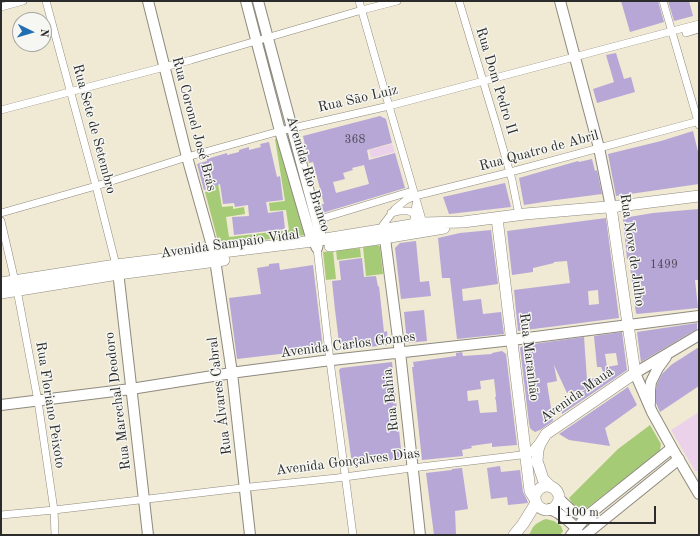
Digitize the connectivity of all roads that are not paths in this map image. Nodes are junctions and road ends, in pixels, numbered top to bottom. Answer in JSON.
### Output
{"nodes":[{"id":1,"x":23,"y":1,"type":"edge"},
{"id":2,"x":46,"y":1,"type":"edge"},
{"id":3,"x":148,"y":1,"type":"edge"},
{"id":4,"x":246,"y":1,"type":"edge"},
{"id":5,"x":258,"y":1,"type":"edge"},
{"id":6,"x":360,"y":1,"type":"edge"},
{"id":7,"x":397,"y":1,"type":"edge"},
{"id":8,"x":459,"y":1,"type":"edge"},
{"id":9,"x":560,"y":1,"type":"edge"},
{"id":10,"x":664,"y":1,"type":"edge"},
{"id":11,"x":1,"y":7,"type":"edge"},
{"id":12,"x":362,"y":10,"type":"junction"},
{"id":13,"x":699,"y":24,"type":"edge"},
{"id":14,"x":699,"y":29,"type":"edge"},
{"id":15,"x":672,"y":32,"type":"junction"},
{"id":16,"x":681,"y":34,"type":"dead end"},
{"id":17,"x":268,"y":37,"type":"junction"},
{"id":18,"x":663,"y":39,"type":"dead end"},
{"id":19,"x":256,"y":41,"type":"junction"},
{"id":20,"x":580,"y":58,"type":"junction"},
{"id":21,"x":165,"y":67,"type":"junction"},
{"id":22,"x":483,"y":81,"type":"junction"},
{"id":23,"x":70,"y":92,"type":"junction"},
{"id":24,"x":388,"y":106,"type":"junction"},
{"id":25,"x":1,"y":110,"type":"edge"},
{"id":26,"x":699,"y":123,"type":"edge"},
{"id":27,"x":292,"y":128,"type":"junction"},
{"id":28,"x":280,"y":131,"type":"junction"},
{"id":29,"x":599,"y":148,"type":"junction"},
{"id":30,"x":187,"y":158,"type":"junction"},
{"id":31,"x":510,"y":172,"type":"junction"},
{"id":32,"x":96,"y":186,"type":"junction"},
{"id":33,"x":414,"y":196,"type":"junction"},
{"id":34,"x":699,"y":196,"type":"edge"},
{"id":35,"x":612,"y":207,"type":"junction"},
{"id":36,"x":1,"y":213,"type":"edge"},
{"id":37,"x":391,"y":213,"type":"junction"},
{"id":38,"x":416,"y":214,"type":"junction"},
{"id":39,"x":519,"y":215,"type":"junction"},
{"id":40,"x":320,"y":218,"type":"dead end"},
{"id":41,"x":497,"y":218,"type":"junction"},
{"id":42,"x":1,"y":221,"type":"edge"},
{"id":43,"x":419,"y":222,"type":"junction"},
{"id":44,"x":463,"y":222,"type":"junction"},
{"id":45,"x":385,"y":234,"type":"junction"},
{"id":46,"x":402,"y":235,"type":"junction"},
{"id":47,"x":316,"y":243,"type":"junction"},
{"id":48,"x":215,"y":257,"type":"junction"},
{"id":49,"x":117,"y":270,"type":"junction"},
{"id":50,"x":1,"y":283,"type":"edge"},
{"id":51,"x":16,"y":285,"type":"junction"},
{"id":52,"x":1,"y":293,"type":"edge"},
{"id":53,"x":698,"y":316,"type":"edge"},
{"id":54,"x":628,"y":325,"type":"junction"},
{"id":55,"x":697,"y":335,"type":"edge"},
{"id":56,"x":512,"y":340,"type":"junction"},
{"id":57,"x":400,"y":353,"type":"junction"},
{"id":58,"x":669,"y":353,"type":"junction"},
{"id":59,"x":330,"y":361,"type":"junction"},
{"id":60,"x":232,"y":373,"type":"junction"},
{"id":61,"x":635,"y":373,"type":"junction"},
{"id":62,"x":131,"y":389,"type":"junction"},
{"id":63,"x":38,"y":401,"type":"junction"},
{"id":64,"x":1,"y":405,"type":"edge"},
{"id":65,"x":652,"y":412,"type":"junction"},
{"id":66,"x":523,"y":426,"type":"junction"},
{"id":67,"x":546,"y":434,"type":"junction"},
{"id":68,"x":672,"y":448,"type":"junction"},
{"id":69,"x":526,"y":454,"type":"junction"},
{"id":70,"x":679,"y":459,"type":"junction"},
{"id":71,"x":412,"y":468,"type":"junction"},
{"id":72,"x":345,"y":476,"type":"junction"},
{"id":73,"x":550,"y":486,"type":"junction"},
{"id":74,"x":245,"y":487,"type":"junction"},
{"id":75,"x":698,"y":490,"type":"edge"},
{"id":76,"x":144,"y":499,"type":"junction"},
{"id":77,"x":559,"y":499,"type":"junction"},
{"id":78,"x":535,"y":501,"type":"junction"},
{"id":79,"x":548,"y":509,"type":"junction"},
{"id":80,"x":54,"y":510,"type":"junction"},
{"id":81,"x":1,"y":515,"type":"edge"},
{"id":82,"x":587,"y":516,"type":"junction"},
{"id":83,"x":584,"y":533,"type":"edge"},
{"id":84,"x":55,"y":535,"type":"edge"},
{"id":85,"x":148,"y":535,"type":"edge"},
{"id":86,"x":250,"y":535,"type":"edge"},
{"id":87,"x":352,"y":535,"type":"edge"},
{"id":88,"x":420,"y":535,"type":"edge"},
{"id":89,"x":514,"y":535,"type":"edge"},
{"id":90,"x":520,"y":535,"type":"edge"}],
"edges":[{"from":1,"to":11,"type":"street"},
{"from":2,"to":23,"type":"street","name":"Rua Sete de Setembro"},
{"from":3,"to":21,"type":"main road","name":"Rua Coronel José Brás"},
{"from":4,"to":19,"type":"main road","name":"Avenida Rio Branco"},
{"from":5,"to":17,"type":"main road","name":"Avenida Rio Branco"},
{"from":6,"to":12,"type":"street"},
{"from":7,"to":12,"type":"street"},
{"from":8,"to":22,"type":"street","name":"Rua Dom Pedro II"},
{"from":9,"to":20,"type":"main road","name":"Rua Nove de Julho"},
{"from":10,"to":15,"type":"street"},
{"from":12,"to":17,"type":"street"},
{"from":12,"to":24,"type":"street"},
{"from":13,"to":15,"type":"street","name":"Rua São Luiz"},
{"from":14,"to":16,"type":"street"},
{"from":15,"to":20,"type":"street","name":"Rua São Luiz"},
{"from":15,"to":26,"type":"street"},
{"from":17,"to":19,"type":"street"},
{"from":17,"to":27,"type":"main road","name":"Avenida Rio Branco"},
{"from":18,"to":20,"type":"street"},
{"from":19,"to":21,"type":"street"},
{"from":19,"to":28,"type":"main road","name":"Avenida Rio Branco"},
{"from":20,"to":22,"type":"street","name":"Rua São Luiz"},
{"from":20,"to":29,"type":"main road","name":"Rua Nove de Julho"},
{"from":21,"to":23,"type":"street"},
{"from":21,"to":30,"type":"main road","name":"Rua Coronel José Brás"},
{"from":22,"to":24,"type":"street","name":"Rua São Luiz"},
{"from":22,"to":31,"type":"street","name":"Rua Dom Pedro II"},
{"from":23,"to":25,"type":"street"},
{"from":23,"to":32,"type":"street","name":"Rua Sete de Setembro"},
{"from":24,"to":27,"type":"street","name":"Rua São Luiz"},
{"from":24,"to":33,"type":"street"},
{"from":26,"to":29,"type":"street","name":"Rua Quatro de Abril"},
{"from":27,"to":28,"type":"street","name":"Rua São Luiz"},
{"from":27,"to":47,"type":"main road","name":"Avenida Rio Branco"},
{"from":28,"to":30,"type":"street","name":"Rua São Luiz"},
{"from":28,"to":47,"type":"main road","name":"Avenida Rio Branco"},
{"from":29,"to":31,"type":"street","name":"Rua Quatro de Abril"},
{"from":29,"to":35,"type":"main road","name":"Rua Nove de Julho"},
{"from":30,"to":32,"type":"street","name":"Rua São Luiz"},
{"from":30,"to":48,"type":"main road","name":"Rua Coronel José Brás"},
{"from":31,"to":33,"type":"street","name":"Rua Quatro de Abril"},
{"from":31,"to":39,"type":"street","name":"Rua Dom Pedro II"},
{"from":32,"to":36,"type":"street","name":"Rua São Luiz"},
{"from":32,"to":49,"type":"street","name":"Rua Sete de Setembro"},
{"from":33,"to":37,"type":"street","name":"Rua Quatro de Abril"},
{"from":33,"to":38,"type":"street"},
{"from":33,"to":40,"type":"street"},
{"from":33,"to":43,"type":"street"},
{"from":34,"to":35,"type":"main road","name":"Avenida Sampaio Vidal"},
{"from":35,"to":39,"type":"main road","name":"Avenida Sampaio Vidal"},
{"from":35,"to":54,"type":"main road","name":"Rua Nove de Julho"},
{"from":37,"to":38,"type":"street"},
{"from":37,"to":45,"type":"street"},
{"from":38,"to":43,"type":"street"},
{"from":38,"to":43,"type":"street"},
{"from":39,"to":41,"type":"main road","name":"Avenida Sampaio Vidal"},
{"from":41,"to":44,"type":"main road","name":"Avenida Sampaio Vidal"},
{"from":41,"to":56,"type":"main road","name":"Rua Maranhão"},
{"from":42,"to":51,"type":"street","name":"Rua Floriano Peixoto"},
{"from":43,"to":44,"type":"main road","name":"Avenida Sampaio Vidal"},
{"from":43,"to":45,"type":"main road","name":"Avenida Sampaio Vidal"},
{"from":43,"to":46,"type":"street"},
{"from":44,"to":46,"type":"main road","name":"Avenida Sampaio Vidal"},
{"from":45,"to":46,"type":"main road","name":"Avenida Sampaio Vidal"},
{"from":45,"to":47,"type":"main road","name":"Avenida Sampaio Vidal"},
{"from":45,"to":57,"type":"main road","name":"Rua Bahia"},
{"from":47,"to":48,"type":"main road","name":"Avenida Sampaio Vidal"},
{"from":47,"to":59,"type":"street"},
{"from":48,"to":49,"type":"main road","name":"Avenida Sampaio Vidal"},
{"from":48,"to":60,"type":"main road","name":"Rua Álvares Cabral"},
{"from":49,"to":51,"type":"main road","name":"Avenida Sampaio Vidal"},
{"from":49,"to":62,"type":"main road","name":"Rua Marechal Deodoro"},
{"from":50,"to":51,"type":"main road","name":"Avenida Sampaio Vidal"},
{"from":51,"to":52,"type":"main road","name":"Avenida Sampaio Vidal"},
{"from":51,"to":63,"type":"street","name":"Rua Floriano Peixoto"},
{"from":53,"to":54,"type":"main road","name":"Avenida Carlos Gomes"},
{"from":54,"to":56,"type":"main road","name":"Avenida Carlos Gomes"},
{"from":54,"to":61,"type":"main road","name":"Rua Nove de Julho"},
{"from":55,"to":58,"type":"main road"},
{"from":56,"to":57,"type":"main road","name":"Avenida Carlos Gomes"},
{"from":56,"to":66,"type":"main road","name":"Rua Maranhão"},
{"from":57,"to":59,"type":"main road","name":"Avenida Carlos Gomes"},
{"from":57,"to":71,"type":"main road","name":"Rua Bahia"},
{"from":58,"to":61,"type":"main road"},
{"from":58,"to":65,"type":"main road"},
{"from":59,"to":60,"type":"main road","name":"Avenida Carlos Gomes"},
{"from":59,"to":72,"type":"street"},
{"from":60,"to":62,"type":"main road","name":"Avenida Carlos Gomes"},
{"from":60,"to":74,"type":"main road","name":"Rua Álvares Cabral"},
{"from":61,"to":65,"type":"main road","name":"Rua Nove de Julho"},
{"from":61,"to":67,"type":"main road","name":"Avenida Mauá"},
{"from":62,"to":63,"type":"main road","name":"Avenida Carlos Gomes"},
{"from":62,"to":76,"type":"main road","name":"Rua Marechal Deodoro"},
{"from":63,"to":64,"type":"main road","name":"Avenida Carlos Gomes"},
{"from":63,"to":80,"type":"street","name":"Rua Floriano Peixoto"},
{"from":65,"to":68,"type":"main road","name":"Rua Nove de Julho"},
{"from":66,"to":67,"type":"main road"},
{"from":66,"to":69,"type":"main road","name":"Rua Maranhão"},
{"from":67,"to":69,"type":"street"},
{"from":67,"to":73,"type":"main road","name":"Avenida Mauá"},
{"from":68,"to":70,"type":"main road","name":"Rua Nove de Julho"},
{"from":68,"to":82,"type":"main road"},
{"from":69,"to":71,"type":"street","name":"Avenida Gonçalves Dias"},
{"from":69,"to":78,"type":"main road","name":"Rua Maranhão"},
{"from":70,"to":75,"type":"main road","name":"Rua Nove de Julho"},
{"from":70,"to":83,"type":"main road"},
{"from":71,"to":72,"type":"street","name":"Avenida Gonçalves Dias"},
{"from":71,"to":88,"type":"main road","name":"Rua Bahia"},
{"from":72,"to":74,"type":"street","name":"Avenida Gonçalves Dias"},
{"from":72,"to":87,"type":"street"},
{"from":73,"to":77,"type":"main road"},
{"from":73,"to":78,"type":"main road"},
{"from":74,"to":76,"type":"street","name":"Avenida Gonçalves Dias"},
{"from":74,"to":86,"type":"main road","name":"Rua Álvares Cabral"},
{"from":76,"to":80,"type":"street","name":"Avenida Gonçalves Dias"},
{"from":76,"to":85,"type":"main road","name":"Rua Marechal Deodoro"},
{"from":77,"to":79,"type":"main road"},
{"from":77,"to":82,"type":"main road"},
{"from":78,"to":79,"type":"main road"},
{"from":78,"to":89,"type":"main road"},
{"from":79,"to":83,"type":"main road"},
{"from":79,"to":90,"type":"main road"},
{"from":80,"to":81,"type":"street","name":"Avenida Gonçalves Dias"},
{"from":80,"to":84,"type":"street","name":"Rua Floriano Peixoto"},
{"from":82,"to":83,"type":"main road"},
{"from":82,"to":83,"type":"main road"}]}
